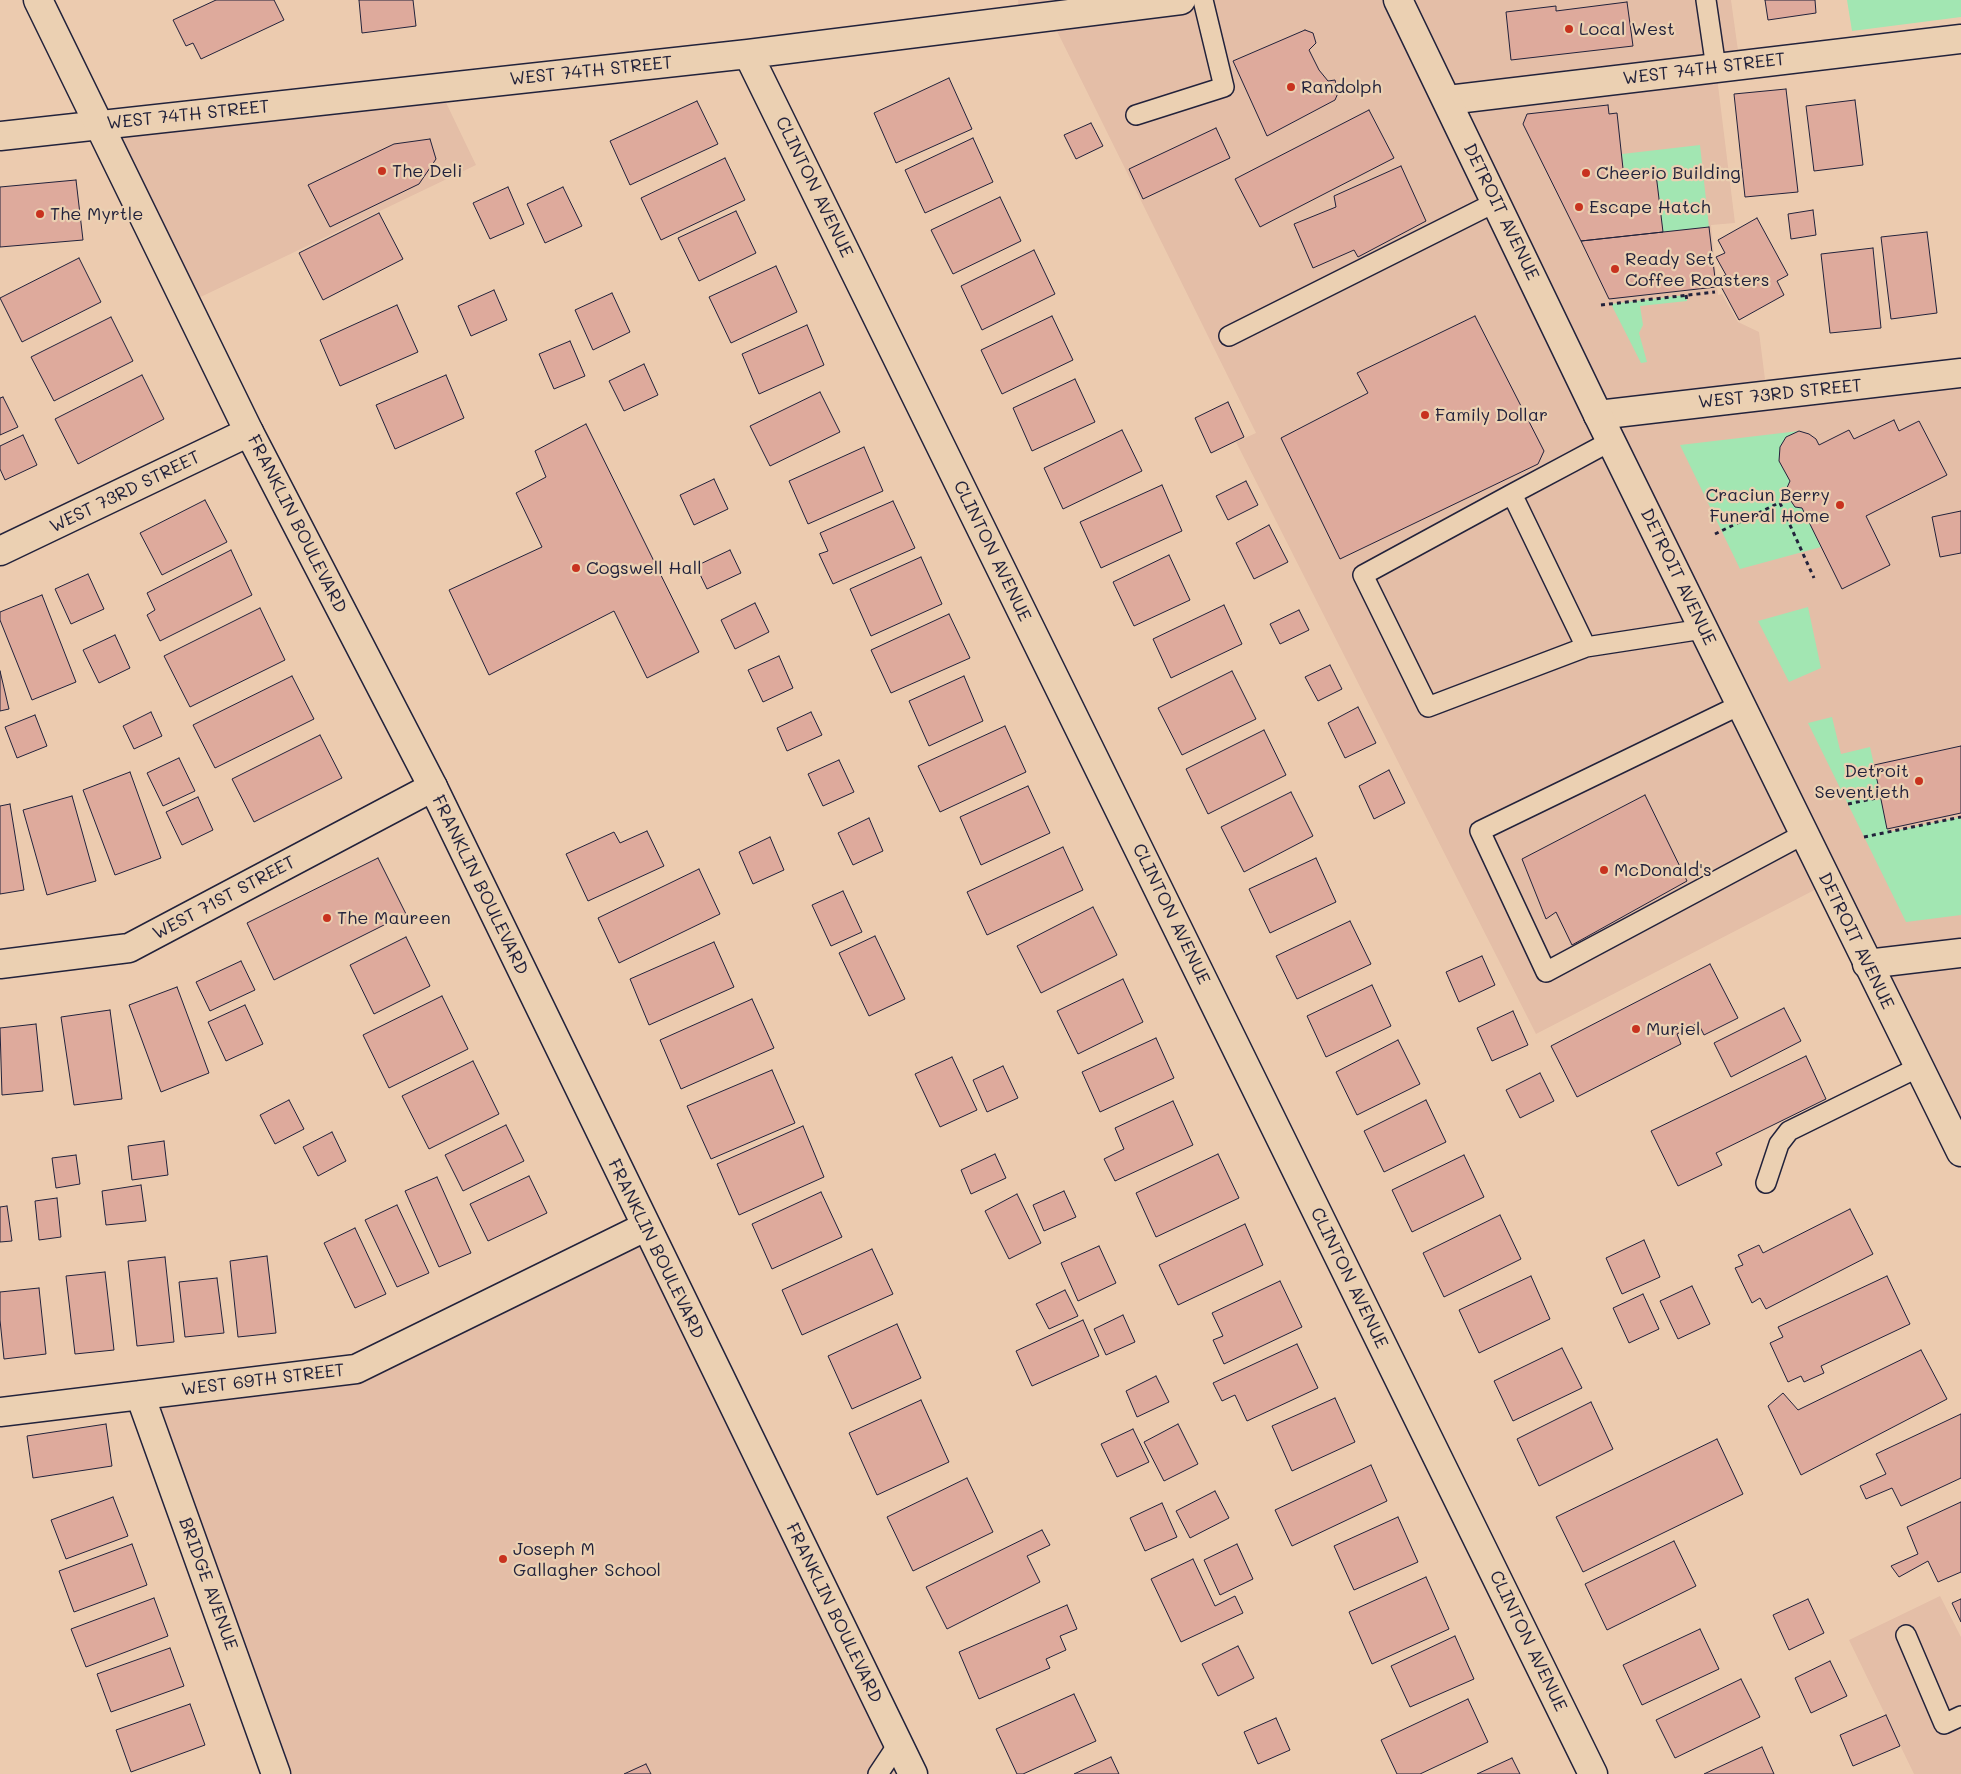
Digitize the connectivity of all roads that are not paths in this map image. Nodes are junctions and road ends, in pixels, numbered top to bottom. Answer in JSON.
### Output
{"nodes":[{"id":1,"x":38,"y":0,"type":"edge"},
{"id":2,"x":1181,"y":0,"type":"edge"},
{"id":3,"x":1203,"y":0,"type":"edge"},
{"id":4,"x":1398,"y":0,"type":"edge"},
{"id":5,"x":1706,"y":0,"type":"edge"},
{"id":6,"x":1961,"y":39,"type":"edge"},
{"id":7,"x":748,"y":54,"type":"junction"},
{"id":8,"x":1716,"y":68,"type":"junction"},
{"id":9,"x":1448,"y":100,"type":"junction"},
{"id":10,"x":1136,"y":115,"type":"dead end"},
{"id":11,"x":98,"y":125,"type":"junction"},
{"id":12,"x":0,"y":136,"type":"edge"},
{"id":13,"x":1496,"y":202,"type":"junction"},
{"id":14,"x":1228,"y":336,"type":"dead end"},
{"id":15,"x":1961,"y":374,"type":"edge"},
{"id":16,"x":1598,"y":415,"type":"junction"},
{"id":17,"x":249,"y":432,"type":"junction"},
{"id":18,"x":1611,"y":441,"type":"junction"},
{"id":19,"x":1512,"y":494,"type":"junction"},
{"id":20,"x":0,"y":551,"type":"edge"},
{"id":21,"x":1703,"y":629,"type":"junction"},
{"id":22,"x":1586,"y":647,"type":"junction"},
{"id":23,"x":1740,"y":705,"type":"junction"},
{"id":24,"x":433,"y":788,"type":"junction"},
{"id":25,"x":1804,"y":834,"type":"junction"},
{"id":26,"x":1961,"y":953,"type":"edge"},
{"id":27,"x":0,"y":964,"type":"edge"},
{"id":28,"x":1867,"y":964,"type":"junction"},
{"id":29,"x":1918,"y":1067,"type":"junction"},
{"id":30,"x":1961,"y":1152,"type":"edge"},
{"id":31,"x":1766,"y":1183,"type":"dead end"},
{"id":32,"x":645,"y":1227,"type":"junction"},
{"id":33,"x":140,"y":1395,"type":"junction"},
{"id":34,"x":0,"y":1412,"type":"edge"},
{"id":35,"x":1906,"y":1635,"type":"dead end"},
{"id":36,"x":1961,"y":1716,"type":"edge"},
{"id":37,"x":898,"y":1744,"type":"junction"},
{"id":38,"x":276,"y":1774,"type":"edge"},
{"id":39,"x":878,"y":1774,"type":"edge"},
{"id":40,"x":913,"y":1774,"type":"edge"},
{"id":41,"x":1594,"y":1774,"type":"edge"}],
"edges":[{"from":1,"to":11,"type":"street","name":"FRANKLIN BOULEVARD"},
{"from":2,"to":7,"type":"street","name":"WEST 74TH STREET"},
{"from":3,"to":10,"type":"lane"},
{"from":4,"to":9,"type":"street","name":"DETROIT AVENUE"},
{"from":5,"to":8,"type":"lane"},
{"from":6,"to":8,"type":"street","name":"WEST 74TH STREET"},
{"from":7,"to":11,"type":"street","name":"WEST 74TH STREET"},
{"from":7,"to":41,"type":"street","name":"CLINTON AVENUE"},
{"from":8,"to":9,"type":"street","name":"WEST 74TH STREET"},
{"from":9,"to":13,"type":"street","name":"DETROIT AVENUE"},
{"from":11,"to":12,"type":"street","name":"WEST 74TH STREET"},
{"from":11,"to":17,"type":"street","name":"FRANKLIN BOULEVARD"},
{"from":13,"to":14,"type":"lane"},
{"from":13,"to":16,"type":"street","name":"DETROIT AVENUE"},
{"from":15,"to":16,"type":"street","name":"WEST 73RD STREET"},
{"from":16,"to":18,"type":"street","name":"DETROIT AVENUE"},
{"from":17,"to":20,"type":"street","name":"WEST 73RD STREET"},
{"from":17,"to":24,"type":"street","name":"FRANKLIN BOULEVARD"},
{"from":18,"to":19,"type":"lane"},
{"from":18,"to":21,"type":"street","name":"DETROIT AVENUE"},
{"from":19,"to":22,"type":"lane"},
{"from":19,"to":22,"type":"lane"},
{"from":21,"to":22,"type":"lane"},
{"from":21,"to":23,"type":"street","name":"DETROIT AVENUE"},
{"from":23,"to":25,"type":"street","name":"DETROIT AVENUE"},
{"from":23,"to":25,"type":"lane"},
{"from":24,"to":27,"type":"street","name":"WEST 71ST STREET"},
{"from":24,"to":32,"type":"street","name":"FRANKLIN BOULEVARD"},
{"from":25,"to":28,"type":"street","name":"DETROIT AVENUE"},
{"from":26,"to":28,"type":"street"},
{"from":28,"to":29,"type":"street","name":"DETROIT AVENUE"},
{"from":29,"to":30,"type":"street","name":"DETROIT AVENUE"},
{"from":29,"to":31,"type":"lane"},
{"from":32,"to":33,"type":"street","name":"WEST 69TH STREET"},
{"from":32,"to":37,"type":"street","name":"FRANKLIN BOULEVARD"},
{"from":33,"to":34,"type":"street","name":"WEST 69TH STREET"},
{"from":33,"to":38,"type":"street","name":"BRIDGE AVENUE"},
{"from":35,"to":36,"type":"lane"},
{"from":37,"to":39,"type":"lane"},
{"from":37,"to":40,"type":"street","name":"FRANKLIN BOULEVARD"}]}
